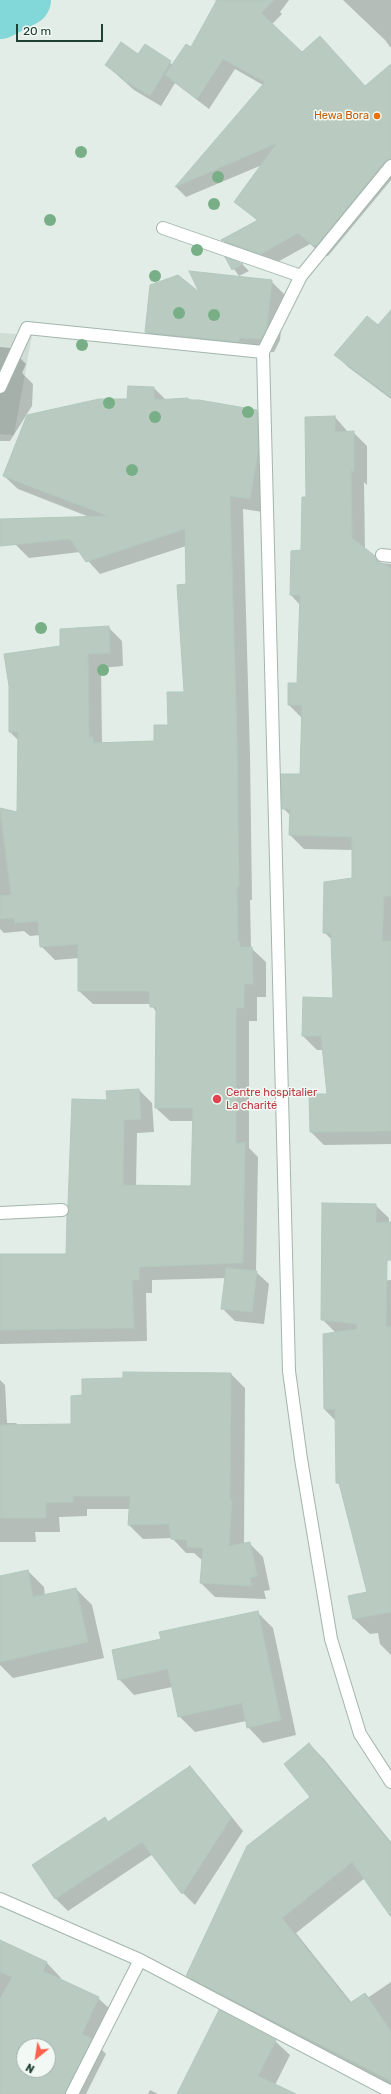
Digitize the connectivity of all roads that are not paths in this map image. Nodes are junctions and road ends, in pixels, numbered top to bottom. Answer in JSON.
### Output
{"nodes":[{"id":1,"x":391,"y":166,"type":"edge"},
{"id":2,"x":163,"y":228,"type":"dead end"},
{"id":3,"x":301,"y":276,"type":"junction"},
{"id":4,"x":263,"y":352,"type":"junction"},
{"id":5,"x":0,"y":386,"type":"edge"},
{"id":6,"x":62,"y":1210,"type":"dead end"},
{"id":7,"x":0,"y":1214,"type":"edge"},
{"id":8,"x":391,"y":1782,"type":"edge"},
{"id":9,"x":0,"y":1899,"type":"edge"},
{"id":10,"x":140,"y":1960,"type":"junction"},
{"id":11,"x":391,"y":2092,"type":"edge"},
{"id":12,"x":72,"y":2094,"type":"edge"}],
"edges":[{"from":1,"to":3,"type":"street"},
{"from":2,"to":3,"type":"street"},
{"from":3,"to":4,"type":"street"},
{"from":4,"to":5,"type":"street"},
{"from":4,"to":8,"type":"street"},
{"from":6,"to":7,"type":"street"},
{"from":9,"to":10,"type":"street"},
{"from":10,"to":11,"type":"street"},
{"from":10,"to":12,"type":"street"}]}
